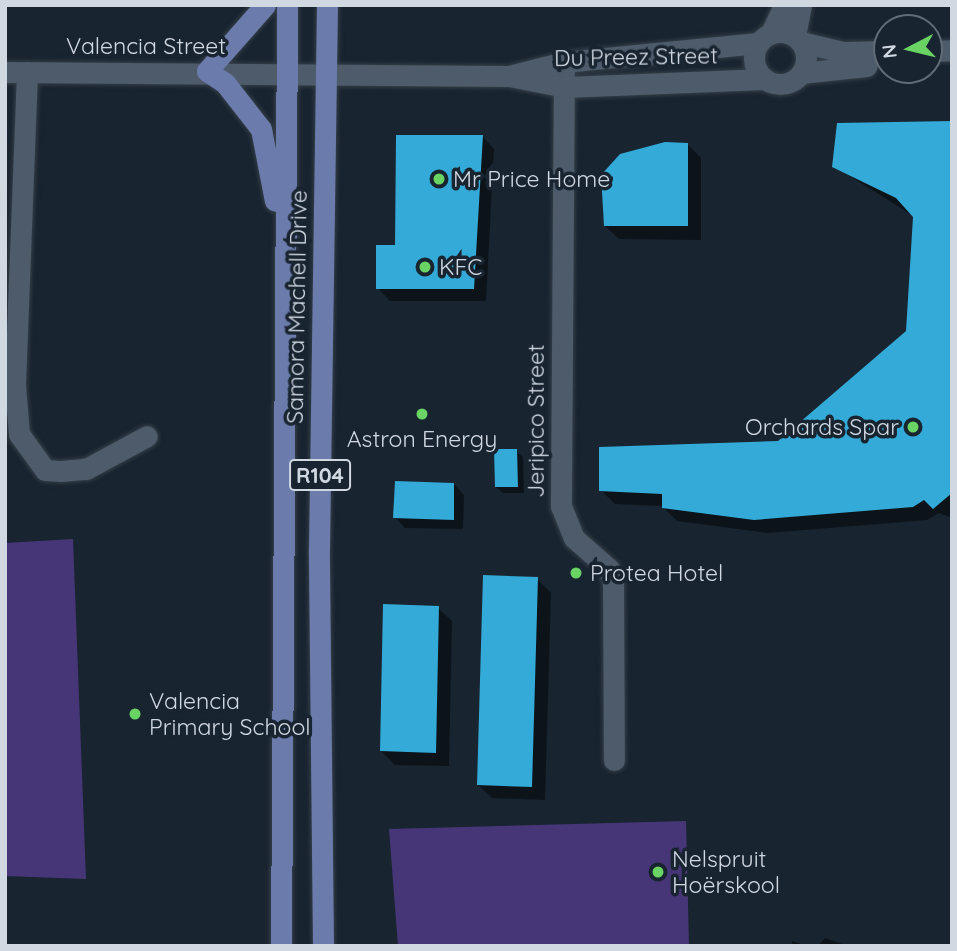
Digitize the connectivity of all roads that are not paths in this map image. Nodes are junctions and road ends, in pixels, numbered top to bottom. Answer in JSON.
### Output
{"nodes":[{"id":1,"x":265,"y":5,"type":"edge"},
{"id":2,"x":286,"y":5,"type":"edge"},
{"id":3,"x":327,"y":5,"type":"edge"},
{"id":4,"x":784,"y":5,"type":"edge"},
{"id":5,"x":801,"y":5,"type":"edge"},
{"id":6,"x":764,"y":38,"type":"junction"},
{"id":7,"x":798,"y":39,"type":"junction"},
{"id":8,"x":873,"y":51,"type":"edge"},
{"id":9,"x":564,"y":62,"type":"junction"},
{"id":10,"x":873,"y":66,"type":"edge"},
{"id":11,"x":207,"y":71,"type":"junction"},
{"id":12,"x":5,"y":72,"type":"edge"},
{"id":13,"x":27,"y":72,"type":"junction"},
{"id":14,"x":801,"y":73,"type":"junction"},
{"id":15,"x":286,"y":75,"type":"junction"},
{"id":16,"x":509,"y":76,"type":"junction"},
{"id":17,"x":328,"y":77,"type":"junction"},
{"id":18,"x":765,"y":79,"type":"junction"},
{"id":19,"x":565,"y":87,"type":"junction"},
{"id":20,"x":285,"y":276,"type":"junction"},
{"id":21,"x":147,"y":436,"type":"dead end"},
{"id":22,"x":614,"y":760,"type":"dead end"},
{"id":23,"x":281,"y":946,"type":"edge"},
{"id":24,"x":323,"y":946,"type":"edge"}],
"edges":[{"from":1,"to":11,"type":"main road"},
{"from":2,"to":15,"type":"main road","name":"Samora Machell Drive","number":"R104"},
{"from":3,"to":17,"type":"main road","name":"Samora Machell Drive","number":"R104"},
{"from":4,"to":6,"type":"street"},
{"from":5,"to":7,"type":"street"},
{"from":6,"to":7,"type":"street"},
{"from":6,"to":9,"type":"street","name":"Du Preez Street"},
{"from":6,"to":18,"type":"street"},
{"from":7,"to":8,"type":"street"},
{"from":7,"to":14,"type":"street"},
{"from":9,"to":16,"type":"street","name":"Du Preez Street"},
{"from":9,"to":19,"type":"street","name":"Jeripico Street"},
{"from":10,"to":14,"type":"street"},
{"from":11,"to":13,"type":"street","name":"Valencia Street"},
{"from":11,"to":15,"type":"street","name":"Valencia Street"},
{"from":11,"to":20,"type":"main road"},
{"from":12,"to":13,"type":"street","name":"Valencia Street"},
{"from":13,"to":21,"type":"street"},
{"from":14,"to":18,"type":"street"},
{"from":15,"to":17,"type":"street","name":"Du Preez Street"},
{"from":15,"to":20,"type":"main road","name":"Samora Machell Drive","number":"R104"},
{"from":16,"to":17,"type":"street","name":"Du Preez Street"},
{"from":16,"to":19,"type":"street","name":"Du Preez Street"},
{"from":17,"to":24,"type":"main road","name":"Samora Machell Drive","number":"R104"},
{"from":18,"to":19,"type":"street","name":"Du Preez Street"},
{"from":19,"to":22,"type":"street","name":"Jeripico Street"},
{"from":20,"to":23,"type":"main road","name":"Samora Machell Drive","number":"R104"}]}
